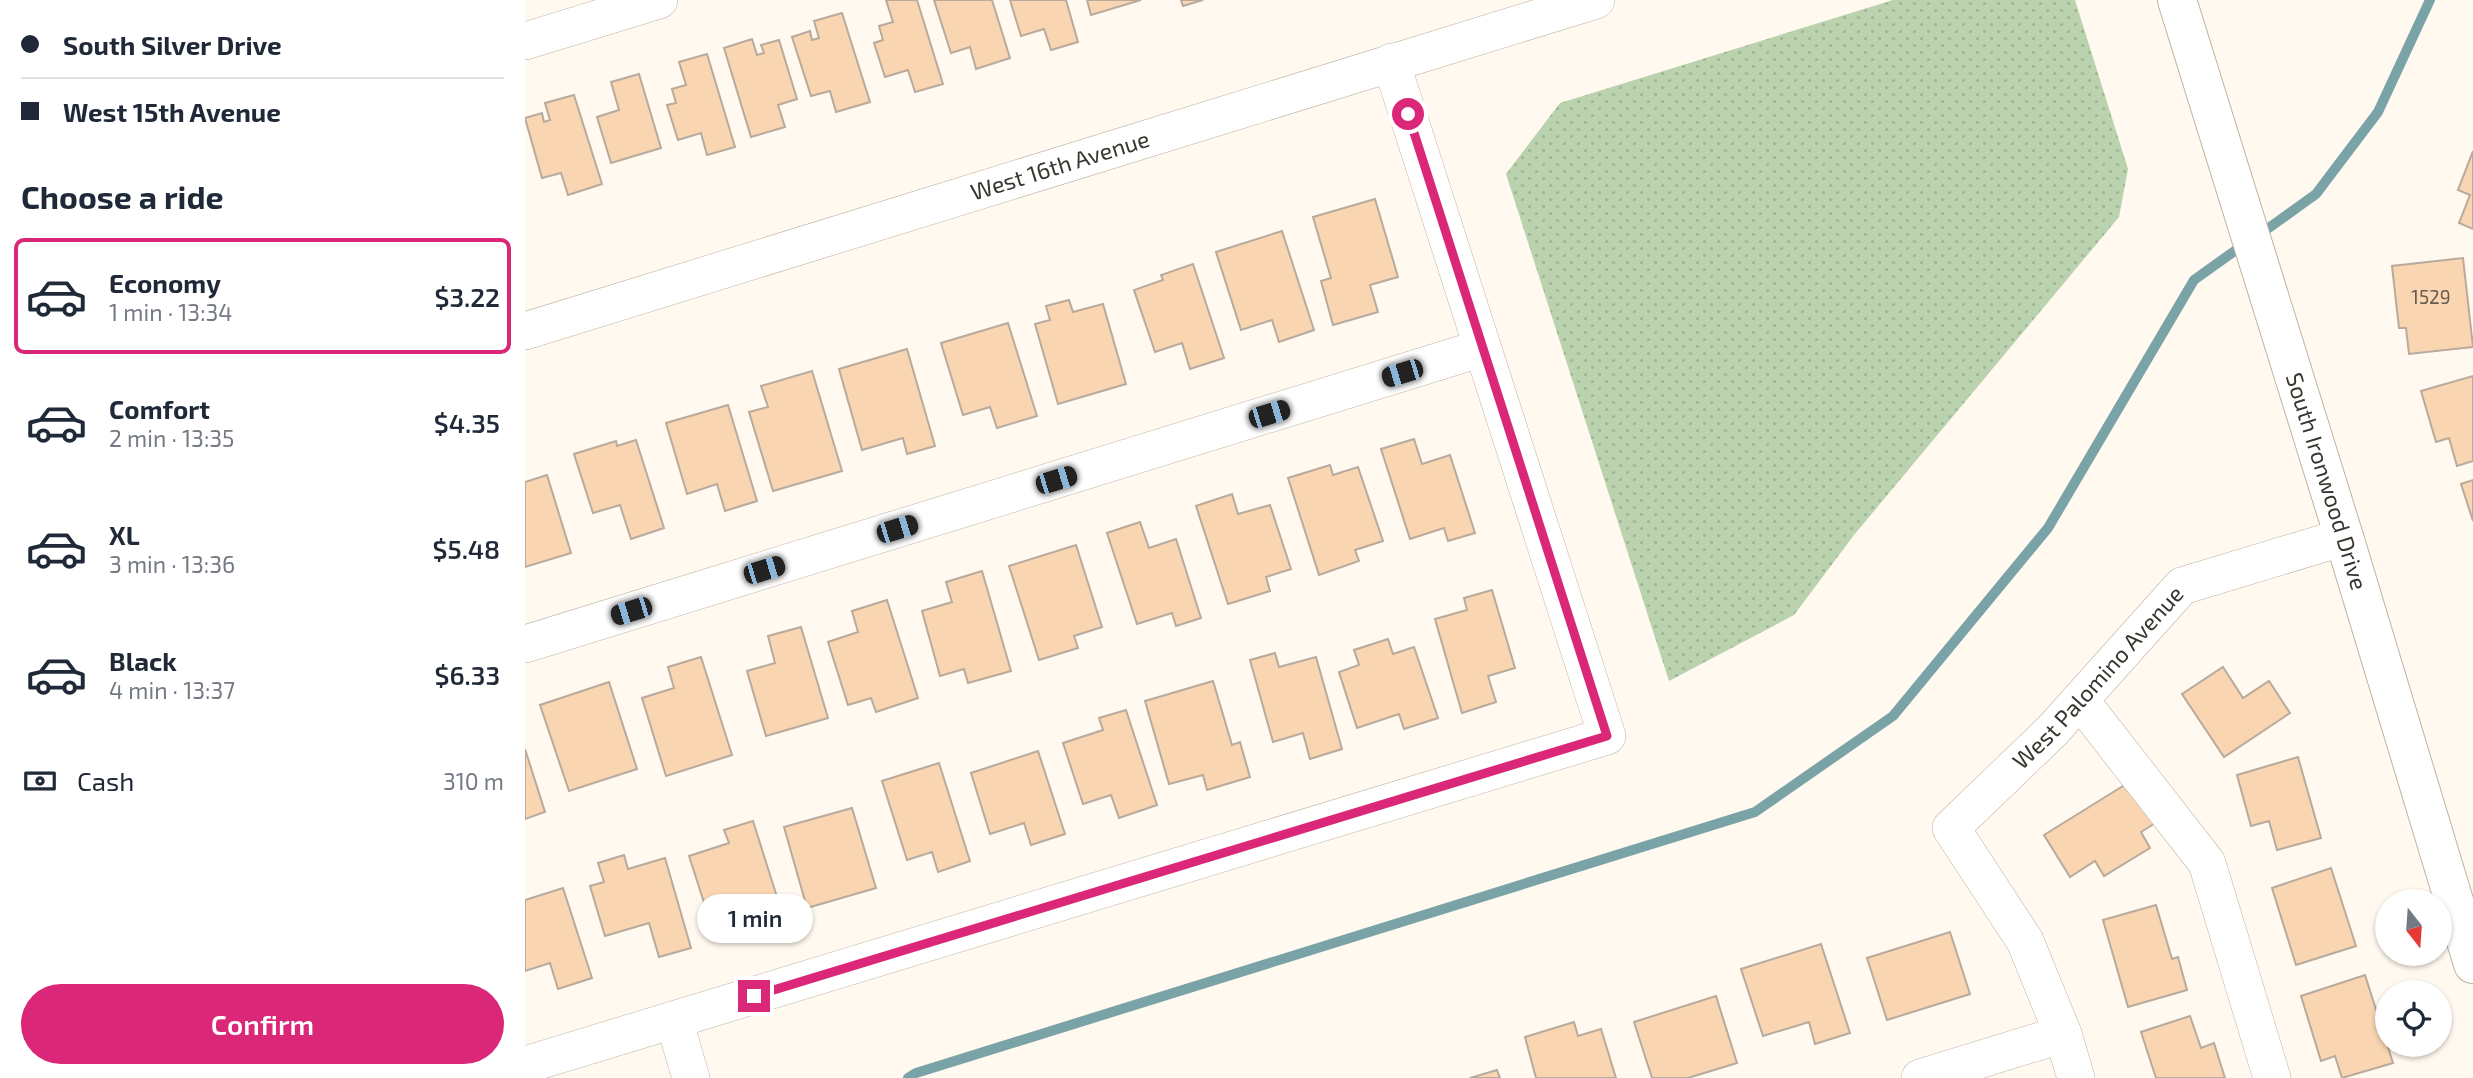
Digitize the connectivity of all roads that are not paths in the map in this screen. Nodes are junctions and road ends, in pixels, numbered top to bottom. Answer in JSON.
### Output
{"nodes":[{"id":1,"x":659,"y":0,"type":"edge"},
{"id":2,"x":1596,"y":0,"type":"edge"},
{"id":3,"x":2177,"y":0,"type":"edge"},
{"id":4,"x":525,"y":41,"type":"edge"},
{"id":5,"x":1391,"y":62,"type":"junction"},
{"id":6,"x":525,"y":331,"type":"edge"},
{"id":7,"x":1482,"y":348,"type":"junction"},
{"id":8,"x":2344,"y":537,"type":"junction"},
{"id":9,"x":525,"y":644,"type":"edge"},
{"id":10,"x":2080,"y":700,"type":"junction"},
{"id":11,"x":2473,"y":962,"type":"edge"},
{"id":12,"x":674,"y":1020,"type":"junction"},
{"id":13,"x":2063,"y":1034,"type":"junction"},
{"id":14,"x":525,"y":1065,"type":"edge"},
{"id":15,"x":691,"y":1078,"type":"edge"},
{"id":16,"x":1920,"y":1078,"type":"edge"},
{"id":17,"x":2076,"y":1078,"type":"edge"},
{"id":18,"x":2273,"y":1078,"type":"edge"}],
"edges":[{"from":1,"to":4,"type":"street"},
{"from":2,"to":5,"type":"street","name":"West 16th Avenue"},
{"from":3,"to":8,"type":"main road","name":"South Ironwood Drive"},
{"from":5,"to":6,"type":"street","name":"West 16th Avenue"},
{"from":5,"to":7,"type":"street"},
{"from":7,"to":9,"type":"street"},
{"from":7,"to":12,"type":"street"},
{"from":8,"to":10,"type":"street","name":"West Palomino Avenue"},
{"from":8,"to":11,"type":"main road","name":"South Ironwood Drive"},
{"from":10,"to":13,"type":"street","name":"West Palomino Avenue"},
{"from":10,"to":18,"type":"street"},
{"from":12,"to":14,"type":"street"},
{"from":12,"to":15,"type":"street"},
{"from":13,"to":16,"type":"street"},
{"from":13,"to":17,"type":"street"}]}
